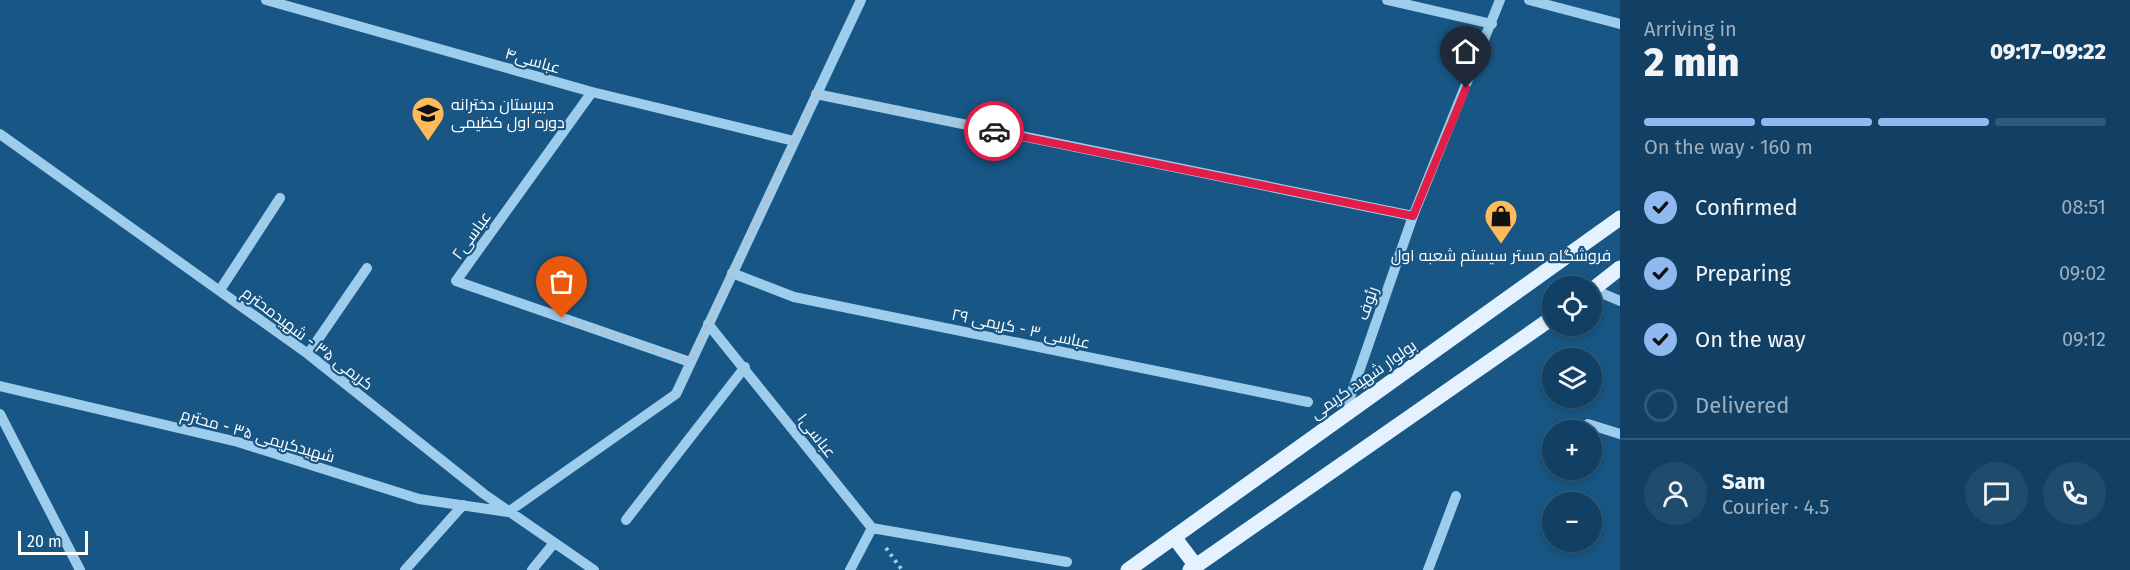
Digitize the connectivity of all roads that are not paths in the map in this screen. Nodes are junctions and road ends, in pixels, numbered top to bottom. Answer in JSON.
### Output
{"nodes":[{"id":1,"x":266,"y":0,"type":"edge"},
{"id":2,"x":861,"y":0,"type":"edge"},
{"id":3,"x":1387,"y":0,"type":"edge"},
{"id":4,"x":1500,"y":0,"type":"edge"},
{"id":5,"x":1529,"y":0,"type":"edge"},
{"id":6,"x":1492,"y":24,"type":"junction"},
{"id":7,"x":1620,"y":24,"type":"edge"},
{"id":8,"x":592,"y":92,"type":"junction"},
{"id":9,"x":816,"y":94,"type":"junction"},
{"id":10,"x":0,"y":134,"type":"edge"},
{"id":11,"x":794,"y":141,"type":"junction"},
{"id":12,"x":280,"y":198,"type":"dead end"},
{"id":13,"x":1413,"y":216,"type":"junction"},
{"id":14,"x":1620,"y":218,"type":"edge"},
{"id":15,"x":368,"y":268,"type":"dead end"},
{"id":16,"x":1620,"y":268,"type":"edge"},
{"id":17,"x":732,"y":273,"type":"junction"},
{"id":18,"x":1602,"y":282,"type":"edge"},
{"id":19,"x":220,"y":290,"type":"junction"},
{"id":20,"x":1602,"y":293,"type":"edge"},
{"id":21,"x":1620,"y":301,"type":"edge"},
{"id":22,"x":708,"y":324,"type":"junction"},
{"id":23,"x":1542,"y":325,"type":"edge"},
{"id":24,"x":308,"y":354,"type":"junction"},
{"id":25,"x":690,"y":362,"type":"junction"},
{"id":26,"x":746,"y":368,"type":"junction"},
{"id":27,"x":0,"y":386,"type":"edge"},
{"id":28,"x":1308,"y":402,"type":"dead end"},
{"id":29,"x":0,"y":414,"type":"edge"},
{"id":30,"x":1344,"y":415,"type":"junction"},
{"id":31,"x":1602,"y":428,"type":"edge"},
{"id":32,"x":1620,"y":434,"type":"edge"},
{"id":33,"x":1456,"y":496,"type":"dead end"},
{"id":34,"x":463,"y":505,"type":"junction"},
{"id":35,"x":508,"y":512,"type":"junction"},
{"id":36,"x":626,"y":520,"type":"dead end"},
{"id":37,"x":872,"y":528,"type":"junction"},
{"id":38,"x":1174,"y":537,"type":"junction"},
{"id":39,"x":554,"y":543,"type":"junction"},
{"id":40,"x":1067,"y":562,"type":"dead end"},
{"id":41,"x":1193,"y":568,"type":"edge"},
{"id":42,"x":80,"y":570,"type":"edge"},
{"id":43,"x":405,"y":570,"type":"edge"},
{"id":44,"x":532,"y":570,"type":"edge"},
{"id":45,"x":594,"y":570,"type":"edge"},
{"id":46,"x":850,"y":570,"type":"edge"},
{"id":47,"x":1128,"y":570,"type":"edge"},
{"id":48,"x":1428,"y":570,"type":"edge"}],
"edges":[{"from":1,"to":8,"type":"street","name":"عباسی۴"},
{"from":2,"to":9,"type":"street"},
{"from":3,"to":6,"type":"street"},
{"from":4,"to":6,"type":"street","name":"رئوف"},
{"from":5,"to":7,"type":"street"},
{"from":6,"to":13,"type":"street","name":"رئوف"},
{"from":8,"to":11,"type":"street","name":"عباسی۴"},
{"from":8,"to":25,"type":"street","name":"عباسی۲"},
{"from":9,"to":11,"type":"street"},
{"from":9,"to":13,"type":"street"},
{"from":10,"to":19,"type":"street","name":"کریمی ۳۵ - شهیدمحترم"},
{"from":11,"to":17,"type":"street"},
{"from":12,"to":19,"type":"street"},
{"from":13,"to":30,"type":"street","name":"رئوف"},
{"from":14,"to":30,"type":"main road","name":"بولوار شهید کریمی"},
{"from":15,"to":24,"type":"street"},
{"from":16,"to":18,"type":"main road"},
{"from":17,"to":22,"type":"street"},
{"from":17,"to":28,"type":"street","name":"عباسی ۳ - کریمی ۲۹"},
{"from":19,"to":24,"type":"street","name":"کریمی ۳۵ - شهیدمحترم"},
{"from":20,"to":21,"type":"street"},
{"from":22,"to":25,"type":"street"},
{"from":22,"to":26,"type":"street","name":"عباسی۱"},
{"from":23,"to":41,"type":"main road"},
{"from":24,"to":35,"type":"street","name":"کریمی ۳۵ - شهیدمحترم"},
{"from":25,"to":35,"type":"street"},
{"from":26,"to":36,"type":"street"},
{"from":26,"to":37,"type":"street","name":"عباسی۱"},
{"from":27,"to":34,"type":"street","name":"شهیدکریمی ۳۵ - محترم"},
{"from":29,"to":42,"type":"street"},
{"from":30,"to":38,"type":"main road","name":"بولوار شهید کریمی"},
{"from":31,"to":32,"type":"street"},
{"from":33,"to":48,"type":"street"},
{"from":34,"to":35,"type":"street","name":"شهیدکریمی ۳۵ - محترم"},
{"from":34,"to":43,"type":"street"},
{"from":35,"to":39,"type":"street","name":"کریمی ۳۵ - شهیدمحترم"},
{"from":37,"to":40,"type":"street"},
{"from":37,"to":46,"type":"street"},
{"from":38,"to":41,"type":"main road"},
{"from":38,"to":47,"type":"main road","name":"بولوار شهید کریمی"},
{"from":39,"to":44,"type":"street"},
{"from":39,"to":45,"type":"street","name":"کریمی ۳۵ - شهیدمحترم"}]}
